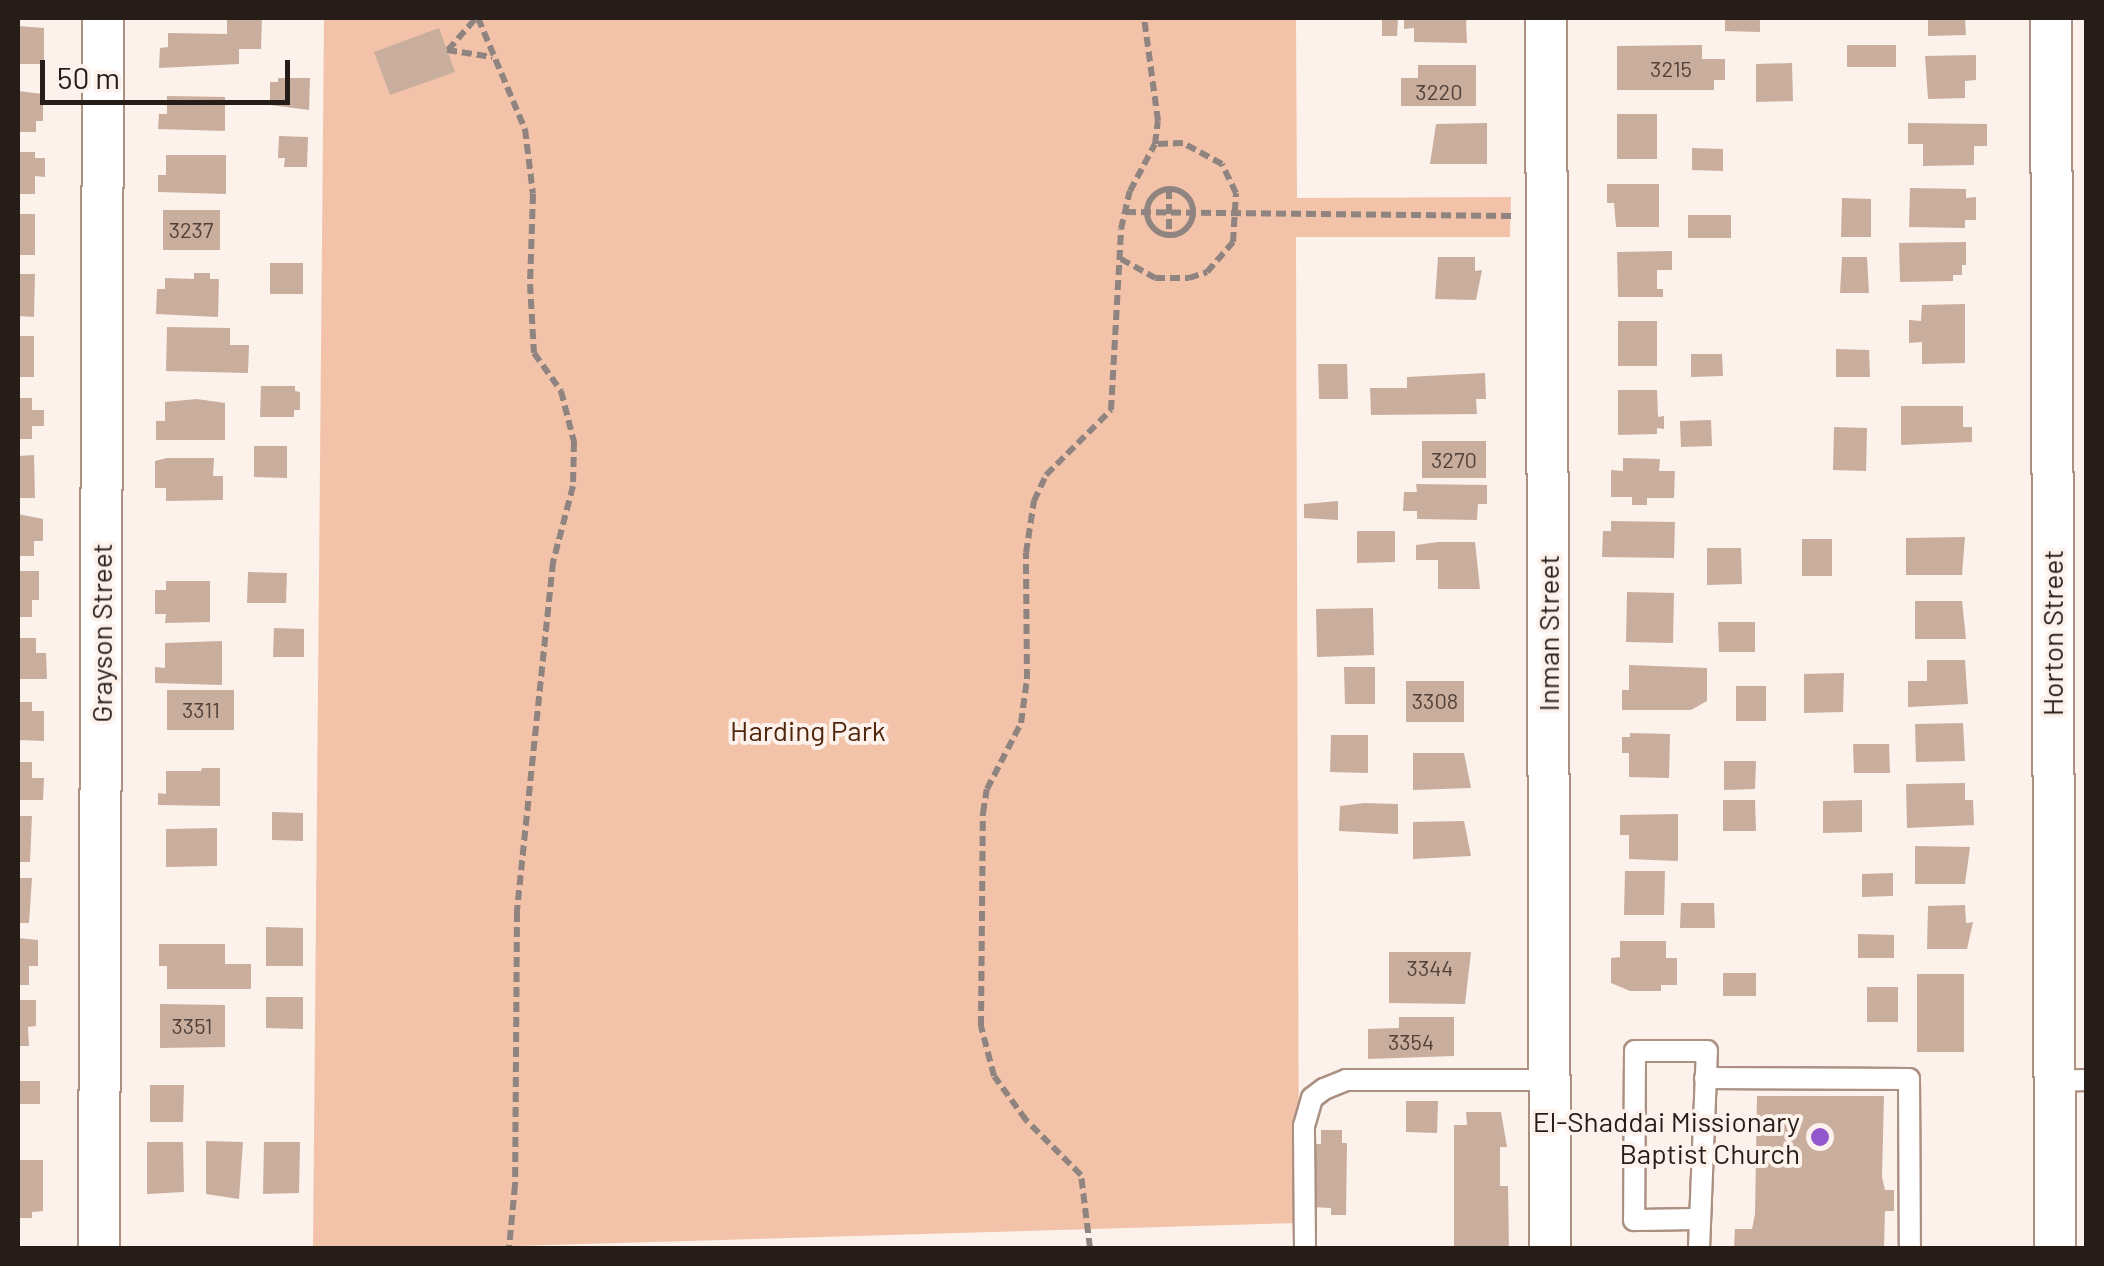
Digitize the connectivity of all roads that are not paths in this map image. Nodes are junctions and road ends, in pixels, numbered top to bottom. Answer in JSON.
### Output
{"nodes":[{"id":1,"x":103,"y":18,"type":"edge"},
{"id":2,"x":1546,"y":18,"type":"edge"},
{"id":3,"x":2051,"y":18,"type":"edge"},
{"id":4,"x":1705,"y":1078,"type":"junction"},
{"id":5,"x":1548,"y":1080,"type":"junction"},
{"id":6,"x":2070,"y":1080,"type":"edge"},
{"id":7,"x":1700,"y":1219,"type":"junction"},
{"id":8,"x":98,"y":1248,"type":"edge"},
{"id":9,"x":1305,"y":1248,"type":"edge"},
{"id":10,"x":1550,"y":1248,"type":"edge"},
{"id":11,"x":1699,"y":1248,"type":"edge"},
{"id":12,"x":1910,"y":1248,"type":"edge"},
{"id":13,"x":2055,"y":1248,"type":"edge"}],
"edges":[{"from":1,"to":8,"type":"street","name":"Grayson Street"},
{"from":2,"to":5,"type":"street","name":"Inman Street"},
{"from":3,"to":6,"type":"street","name":"Horton Street"},
{"from":4,"to":7,"type":"lane"},
{"from":4,"to":7,"type":"lane"},
{"from":4,"to":12,"type":"lane"},
{"from":5,"to":9,"type":"lane"},
{"from":5,"to":10,"type":"street","name":"Inman Street"},
{"from":6,"to":13,"type":"street","name":"Horton Street"},
{"from":7,"to":11,"type":"lane"}]}
